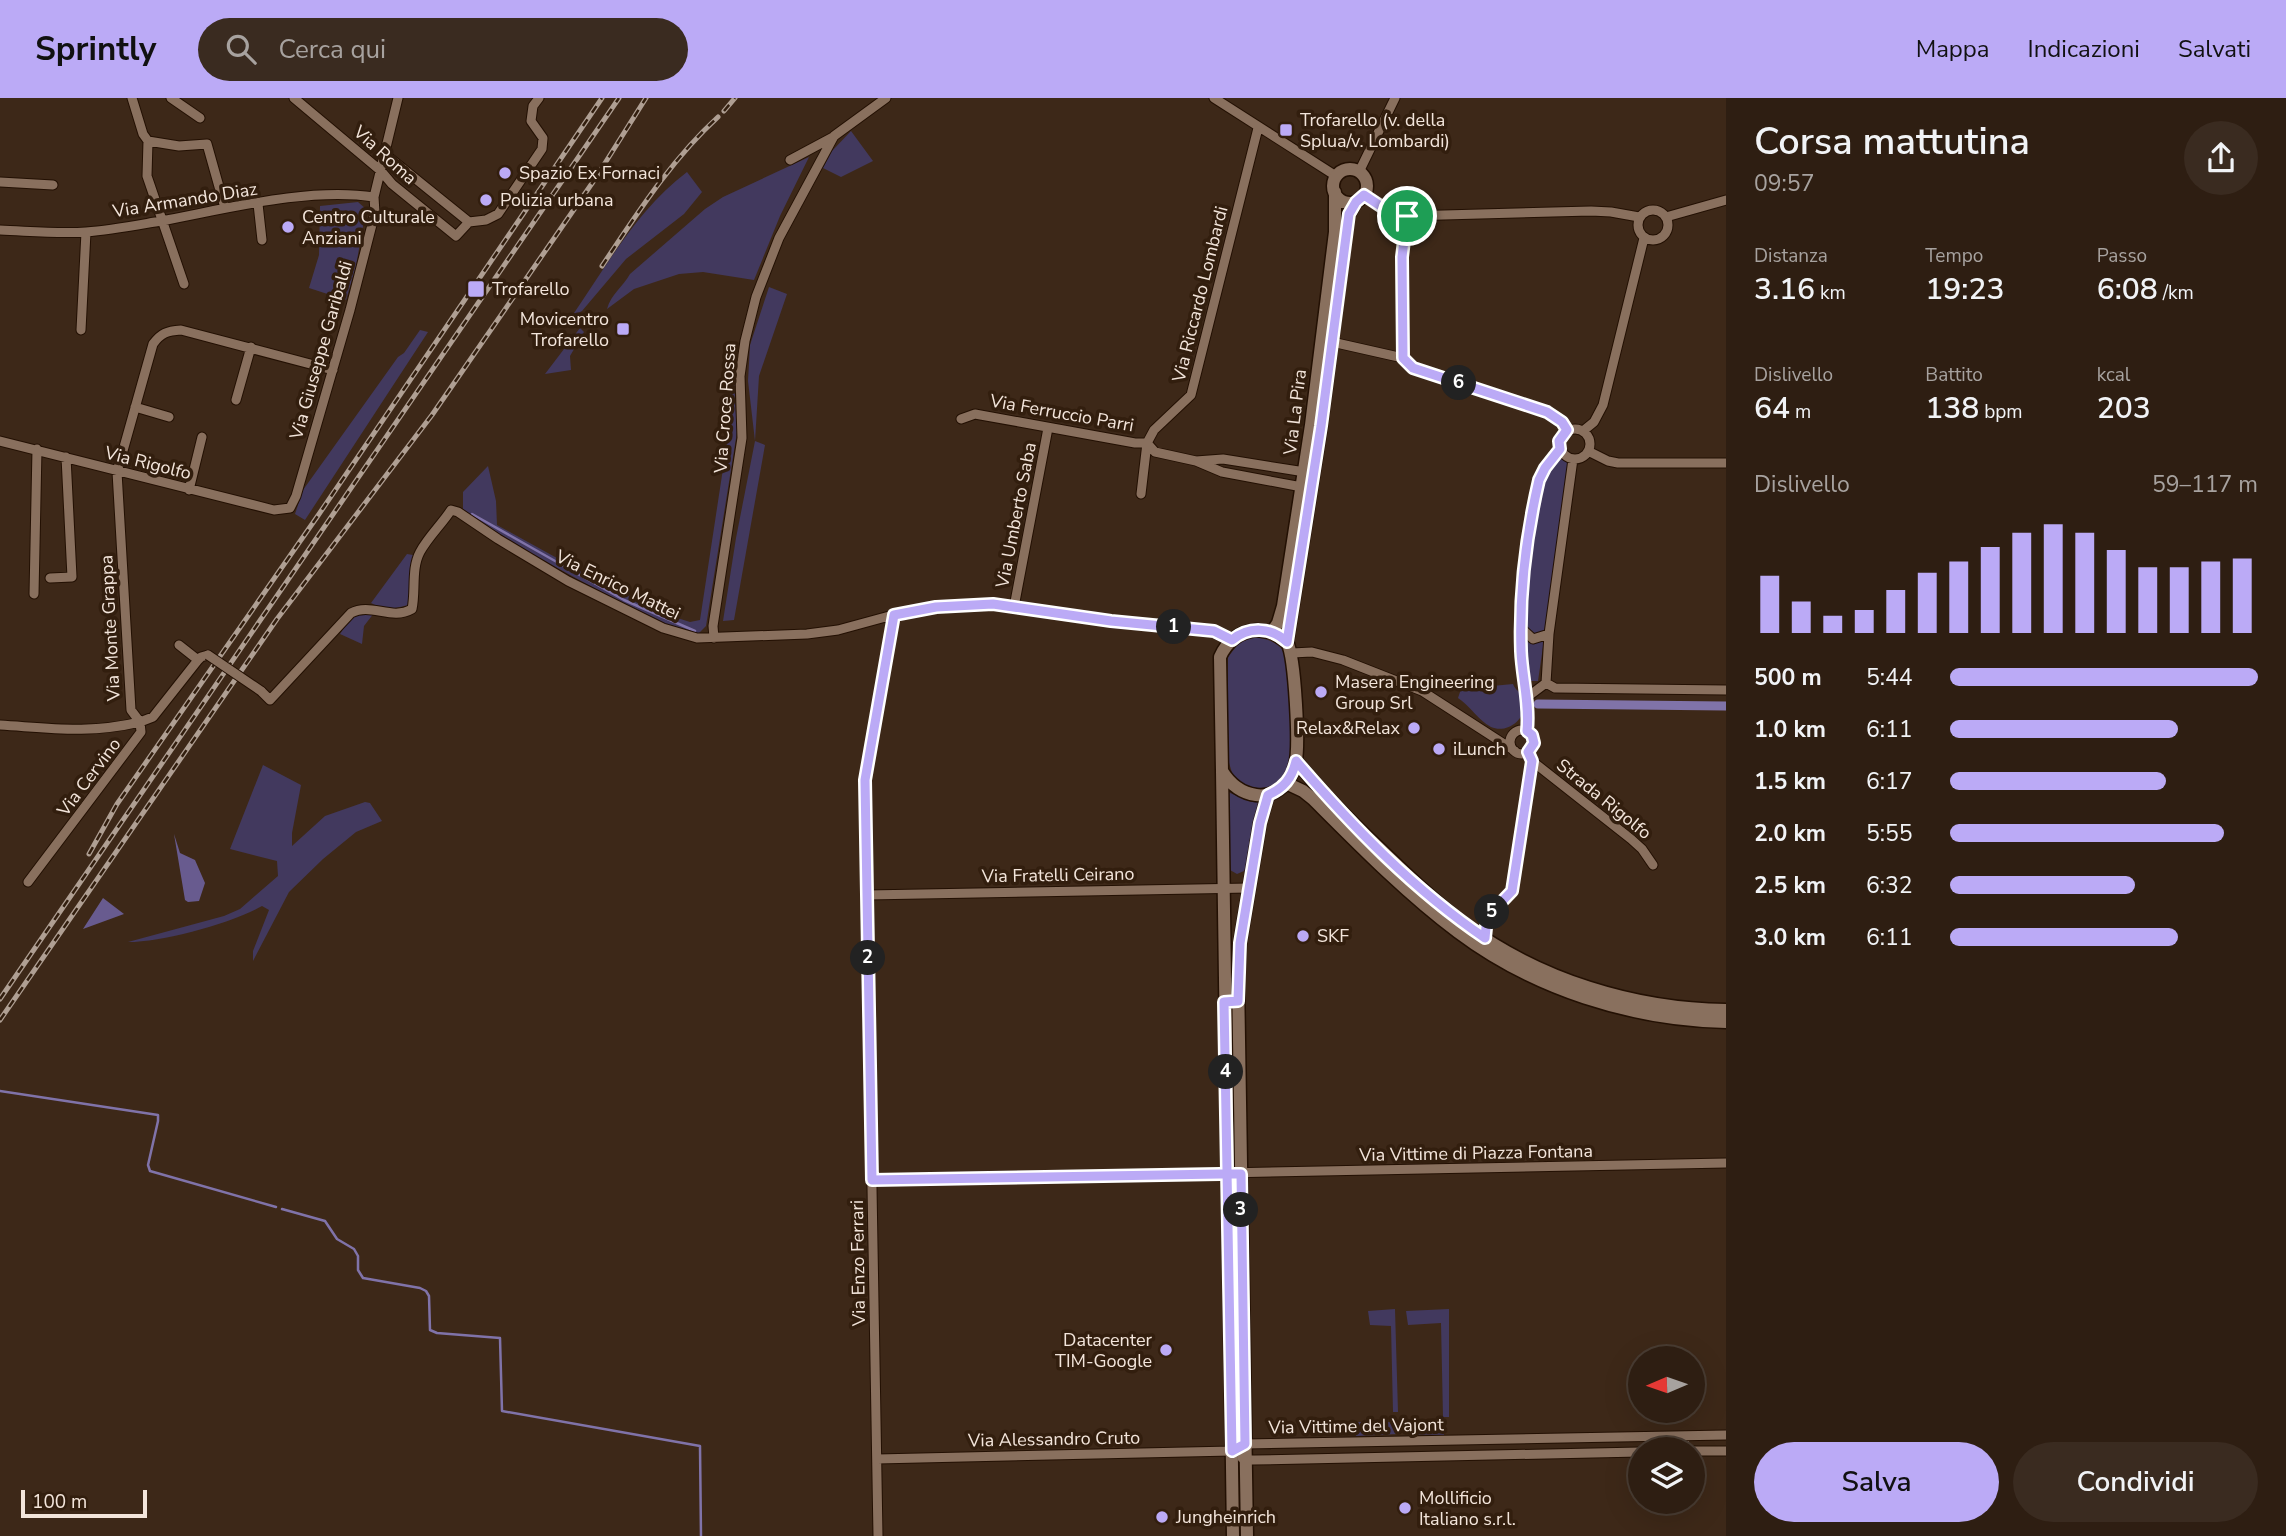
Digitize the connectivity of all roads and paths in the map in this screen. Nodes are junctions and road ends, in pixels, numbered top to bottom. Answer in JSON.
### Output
{"nodes":[{"id":1,"x":132,"y":98,"type":"edge"},
{"id":2,"x":171,"y":98,"type":"edge"},
{"id":3,"x":294,"y":98,"type":"edge"},
{"id":4,"x":398,"y":98,"type":"edge"},
{"id":5,"x":539,"y":98,"type":"edge"},
{"id":6,"x":886,"y":98,"type":"edge"},
{"id":7,"x":1214,"y":98,"type":"edge"},
{"id":8,"x":1395,"y":98,"type":"edge"},
{"id":9,"x":200,"y":118,"type":"dead end"},
{"id":10,"x":1258,"y":128,"type":"junction"},
{"id":11,"x":834,"y":136,"type":"junction"},
{"id":12,"x":148,"y":141,"type":"junction"},
{"id":13,"x":386,"y":155,"type":"junction"},
{"id":14,"x":790,"y":160,"type":"dead end"},
{"id":15,"x":381,"y":171,"type":"junction"},
{"id":16,"x":1359,"y":172,"type":"junction"},
{"id":17,"x":1336,"y":176,"type":"junction"},
{"id":18,"x":0,"y":182,"type":"edge"},
{"id":19,"x":53,"y":185,"type":"dead end"},
{"id":20,"x":1335,"y":192,"type":"junction"},
{"id":21,"x":374,"y":197,"type":"junction"},
{"id":22,"x":1360,"y":198,"type":"junction"},
{"id":23,"x":1726,"y":200,"type":"edge"},
{"id":24,"x":258,"y":204,"type":"junction"},
{"id":25,"x":225,"y":208,"type":"junction"},
{"id":26,"x":1407,"y":216,"type":"junction"},
{"id":27,"x":1639,"y":217,"type":"junction"},
{"id":28,"x":1666,"y":217,"type":"junction"},
{"id":29,"x":162,"y":221,"type":"junction"},
{"id":30,"x":469,"y":222,"type":"junction"},
{"id":31,"x":0,"y":230,"type":"edge"},
{"id":32,"x":86,"y":232,"type":"junction"},
{"id":33,"x":1644,"y":238,"type":"junction"},
{"id":34,"x":262,"y":240,"type":"dead end"},
{"id":35,"x":184,"y":284,"type":"dead end"},
{"id":36,"x":81,"y":330,"type":"dead end"},
{"id":37,"x":1332,"y":342,"type":"junction"},
{"id":38,"x":251,"y":347,"type":"junction"},
{"id":39,"x":1403,"y":358,"type":"junction"},
{"id":40,"x":332,"y":370,"type":"junction"},
{"id":41,"x":236,"y":400,"type":"dead end"},
{"id":42,"x":135,"y":407,"type":"junction"},
{"id":43,"x":169,"y":417,"type":"dead end"},
{"id":44,"x":961,"y":419,"type":"dead end"},
{"id":45,"x":1048,"y":428,"type":"junction"},
{"id":46,"x":1567,"y":430,"type":"junction"},
{"id":47,"x":1583,"y":431,"type":"junction"},
{"id":48,"x":202,"y":437,"type":"dead end"},
{"id":49,"x":0,"y":441,"type":"edge"},
{"id":50,"x":1147,"y":443,"type":"junction"},
{"id":51,"x":37,"y":449,"type":"junction"},
{"id":52,"x":1560,"y":449,"type":"junction"},
{"id":53,"x":1588,"y":452,"type":"junction"},
{"id":54,"x":65,"y":457,"type":"junction"},
{"id":55,"x":1573,"y":459,"type":"junction"},
{"id":56,"x":1196,"y":461,"type":"junction"},
{"id":57,"x":1726,"y":463,"type":"edge"},
{"id":58,"x":1252,"y":464,"type":"junction"},
{"id":59,"x":117,"y":472,"type":"junction"},
{"id":60,"x":1305,"y":472,"type":"junction"},
{"id":61,"x":1250,"y":477,"type":"junction"},
{"id":62,"x":1303,"y":487,"type":"junction"},
{"id":63,"x":189,"y":489,"type":"junction"},
{"id":64,"x":1141,"y":494,"type":"dead end"},
{"id":65,"x":290,"y":508,"type":"joint"},
{"id":66,"x":50,"y":578,"type":"dead end"},
{"id":67,"x":34,"y":594,"type":"dead end"},
{"id":68,"x":1014,"y":607,"type":"junction"},
{"id":69,"x":894,"y":615,"type":"junction"},
{"id":70,"x":1521,"y":628,"type":"junction"},
{"id":71,"x":1272,"y":632,"type":"junction"},
{"id":72,"x":1549,"y":634,"type":"junction"},
{"id":73,"x":714,"y":638,"type":"junction"},
{"id":74,"x":1232,"y":640,"type":"junction"},
{"id":75,"x":179,"y":645,"type":"dead end"},
{"id":76,"x":1290,"y":647,"type":"junction"},
{"id":77,"x":198,"y":660,"type":"junction"},
{"id":78,"x":1546,"y":683,"type":"junction"},
{"id":79,"x":1726,"y":690,"type":"edge"},
{"id":80,"x":1526,"y":698,"type":"junction"},
{"id":81,"x":270,"y":700,"type":"joint"},
{"id":82,"x":140,"y":722,"type":"junction"},
{"id":83,"x":0,"y":725,"type":"edge"},
{"id":84,"x":1483,"y":730,"type":"junction"},
{"id":85,"x":1527,"y":731,"type":"junction"},
{"id":86,"x":1515,"y":732,"type":"junction"},
{"id":87,"x":1515,"y":751,"type":"junction"},
{"id":88,"x":1530,"y":756,"type":"junction"},
{"id":89,"x":1296,"y":761,"type":"junction"},
{"id":90,"x":1222,"y":772,"type":"junction"},
{"id":91,"x":1286,"y":783,"type":"junction"},
{"id":92,"x":1268,"y":795,"type":"junction"},
{"id":93,"x":1653,"y":865,"type":"dead end"},
{"id":94,"x":27,"y":882,"type":"dead end"},
{"id":95,"x":1223,"y":888,"type":"junction"},
{"id":96,"x":1250,"y":888,"type":"junction"},
{"id":97,"x":867,"y":895,"type":"junction"},
{"id":98,"x":1485,"y":938,"type":"junction"},
{"id":99,"x":1238,"y":1001,"type":"junction"},
{"id":100,"x":1224,"y":1002,"type":"junction"},
{"id":101,"x":1726,"y":1010,"type":"edge"},
{"id":102,"x":1726,"y":1022,"type":"edge"},
{"id":103,"x":1726,"y":1163,"type":"edge"},
{"id":104,"x":1227,"y":1174,"type":"junction"},
{"id":105,"x":1241,"y":1174,"type":"junction"},
{"id":106,"x":872,"y":1180,"type":"junction"},
{"id":107,"x":1726,"y":1435,"type":"edge"},
{"id":108,"x":1684,"y":1436,"type":"joint"},
{"id":109,"x":1376,"y":1442,"type":"junction"},
{"id":110,"x":1245,"y":1444,"type":"junction"},
{"id":111,"x":1232,"y":1451,"type":"junction"},
{"id":112,"x":1705,"y":1451,"type":"edge"},
{"id":113,"x":1726,"y":1451,"type":"edge"},
{"id":114,"x":1628,"y":1452,"type":"edge"},
{"id":115,"x":1377,"y":1458,"type":"junction"},
{"id":116,"x":877,"y":1459,"type":"junction"},
{"id":117,"x":1246,"y":1460,"type":"junction"},
{"id":118,"x":878,"y":1536,"type":"edge"},
{"id":119,"x":1233,"y":1536,"type":"edge"},
{"id":120,"x":1247,"y":1536,"type":"edge"}],
"edges":[{"from":1,"to":12,"type":"street"},
{"from":2,"to":9,"type":"street"},
{"from":3,"to":15,"type":"street","name":"Via Roma"},
{"from":4,"to":13,"type":"street","name":"Via Giuseppe Garibaldi"},
{"from":5,"to":30,"type":"street"},
{"from":6,"to":11,"type":"street","name":"Via Croce Rossa"},
{"from":7,"to":10,"type":"street"},
{"from":8,"to":16,"type":"street"},
{"from":10,"to":17,"type":"street"},
{"from":10,"to":50,"type":"street","name":"Via Riccardo Lombardi"},
{"from":11,"to":14,"type":"street"},
{"from":11,"to":73,"type":"street","name":"Via Croce Rossa"},
{"from":12,"to":25,"type":"street"},
{"from":12,"to":29,"type":"street"},
{"from":13,"to":15,"type":"street","name":"Via Giuseppe Garibaldi"},
{"from":13,"to":30,"type":"street","name":"Via Roma"},
{"from":15,"to":21,"type":"street","name":"Via Giuseppe Garibaldi"},
{"from":15,"to":30,"type":"street","name":"Via Roma"},
{"from":16,"to":17,"type":"street"},
{"from":16,"to":22,"type":"street"},
{"from":17,"to":20,"type":"street"},
{"from":18,"to":19,"type":"street"},
{"from":20,"to":22,"type":"street"},
{"from":20,"to":60,"type":"street","name":"Via La Pira"},
{"from":21,"to":24,"type":"street","name":"Via Armando Diaz"},
{"from":21,"to":40,"type":"street","name":"Via Giuseppe Garibaldi"},
{"from":22,"to":26,"type":"street"},
{"from":22,"to":37,"type":"street","name":"Via La Pira"},
{"from":23,"to":28,"type":"street"},
{"from":24,"to":25,"type":"street","name":"Via Armando Diaz"},
{"from":24,"to":34,"type":"street"},
{"from":25,"to":29,"type":"street","name":"Via Armando Diaz"},
{"from":26,"to":27,"type":"street"},
{"from":26,"to":39,"type":"street"},
{"from":27,"to":28,"type":"street"},
{"from":27,"to":33,"type":"street"},
{"from":28,"to":33,"type":"street"},
{"from":29,"to":32,"type":"street","name":"Via Armando Diaz"},
{"from":29,"to":35,"type":"street"},
{"from":31,"to":32,"type":"street","name":"Via Armando Diaz"},
{"from":32,"to":36,"type":"street"},
{"from":33,"to":47,"type":"street"},
{"from":37,"to":39,"type":"street"},
{"from":37,"to":76,"type":"street","name":"Via La Pira"},
{"from":38,"to":40,"type":"street"},
{"from":38,"to":41,"type":"street"},
{"from":38,"to":42,"type":"street","name":"Via Monte Grappa"},
{"from":39,"to":46,"type":"street"},
{"from":40,"to":65,"type":"street","name":"Via Giuseppe Garibaldi"},
{"from":42,"to":43,"type":"street"},
{"from":42,"to":59,"type":"street","name":"Via Monte Grappa"},
{"from":44,"to":45,"type":"street","name":"Via Ferruccio Parri"},
{"from":45,"to":50,"type":"street","name":"Via Ferruccio Parri"},
{"from":45,"to":68,"type":"street","name":"Via Umberto Saba"},
{"from":46,"to":47,"type":"street"},
{"from":46,"to":52,"type":"street"},
{"from":47,"to":53,"type":"street"},
{"from":48,"to":63,"type":"street"},
{"from":49,"to":51,"type":"street","name":"Via Rigolfo"},
{"from":50,"to":56,"type":"street","name":"Via Ferruccio Parri"},
{"from":50,"to":64,"type":"street"},
{"from":51,"to":54,"type":"street","name":"Via Rigolfo"},
{"from":51,"to":67,"type":"street"},
{"from":52,"to":55,"type":"street"},
{"from":52,"to":70,"type":"street"},
{"from":53,"to":55,"type":"street"},
{"from":53,"to":57,"type":"street"},
{"from":54,"to":59,"type":"street","name":"Via Rigolfo"},
{"from":54,"to":66,"type":"street"},
{"from":55,"to":72,"type":"street"},
{"from":56,"to":58,"type":"street"},
{"from":56,"to":61,"type":"street"},
{"from":58,"to":60,"type":"street"},
{"from":58,"to":61,"type":"street"},
{"from":59,"to":63,"type":"street","name":"Via Rigolfo"},
{"from":59,"to":82,"type":"street","name":"Via Monte Grappa"},
{"from":60,"to":62,"type":"street","name":"Via La Pira"},
{"from":61,"to":62,"type":"street"},
{"from":62,"to":71,"type":"street","name":"Via La Pira"},
{"from":63,"to":65,"type":"street","name":"Via Rigolfo"},
{"from":68,"to":69,"type":"street"},
{"from":68,"to":74,"type":"street"},
{"from":69,"to":73,"type":"street","name":"Via Enrico Mattei"},
{"from":69,"to":97,"type":"street","name":"Via Enzo Ferrari"},
{"from":70,"to":72,"type":"street"},
{"from":70,"to":80,"type":"street"},
{"from":71,"to":74,"type":"street"},
{"from":71,"to":76,"type":"street"},
{"from":72,"to":78,"type":"street"},
{"from":73,"to":81,"type":"street","name":"Via Enrico Mattei"},
{"from":74,"to":90,"type":"street"},
{"from":75,"to":77,"type":"street"},
{"from":76,"to":84,"type":"street"},
{"from":76,"to":89,"type":"street","name":"Via La Pira"},
{"from":77,"to":81,"type":"street","name":"Via Cervino","bridge":true},
{"from":77,"to":82,"type":"street","name":"Via Cervino"},
{"from":78,"to":79,"type":"street"},
{"from":78,"to":80,"type":"street"},
{"from":80,"to":85,"type":"street"},
{"from":82,"to":83,"type":"street","name":"Via Monte Grappa"},
{"from":82,"to":94,"type":"street","name":"Via Cervino"},
{"from":84,"to":86,"type":"street"},
{"from":84,"to":87,"type":"street"},
{"from":85,"to":86,"type":"street"},
{"from":85,"to":88,"type":"street"},
{"from":86,"to":87,"type":"street"},
{"from":87,"to":88,"type":"street"},
{"from":88,"to":93,"type":"street","name":"Strada Rigolfo"},
{"from":88,"to":98,"type":"street"},
{"from":89,"to":91,"type":"street"},
{"from":89,"to":98,"type":"street"},
{"from":90,"to":92,"type":"street"},
{"from":90,"to":95,"type":"street"},
{"from":91,"to":92,"type":"street"},
{"from":91,"to":102,"type":"street"},
{"from":92,"to":96,"type":"street"},
{"from":95,"to":96,"type":"street","name":"Via Fratelli Ceirano"},
{"from":95,"to":97,"type":"street","name":"Via Fratelli Ceirano"},
{"from":95,"to":100,"type":"street"},
{"from":96,"to":99,"type":"street"},
{"from":97,"to":106,"type":"street","name":"Via Enzo Ferrari"},
{"from":98,"to":101,"type":"street"},
{"from":99,"to":100,"type":"street"},
{"from":99,"to":105,"type":"street"},
{"from":100,"to":104,"type":"street"},
{"from":103,"to":105,"type":"street","name":"Via Vittime di Piazza Fontana"},
{"from":104,"to":105,"type":"street","name":"Via Vittime di Piazza Fontana"},
{"from":104,"to":106,"type":"street","name":"Via Vittime di Piazza Fontana"},
{"from":104,"to":111,"type":"street"},
{"from":105,"to":110,"type":"street"},
{"from":106,"to":116,"type":"street","name":"Via Enzo Ferrari"},
{"from":107,"to":108,"type":"street","name":"Via Vittime del Vajont"},
{"from":108,"to":109,"type":"street","name":"Via Vittime del Vajont"},
{"from":109,"to":110,"type":"street","name":"Via Vittime del Vajont"},
{"from":109,"to":115,"type":"street"},
{"from":110,"to":111,"type":"street","name":"Via Vittime del Vajont"},
{"from":110,"to":117,"type":"street"},
{"from":111,"to":116,"type":"street","name":"Via Alessandro Cruto"},
{"from":111,"to":117,"type":"street"},
{"from":111,"to":119,"type":"street"},
{"from":112,"to":113,"type":"street"},
{"from":114,"to":115,"type":"street","name":"Via Vittime del Vajont"},
{"from":115,"to":117,"type":"street","name":"Via Vittime del Vajont"},
{"from":116,"to":118,"type":"street","name":"Via Enzo Ferrari"},
{"from":117,"to":120,"type":"street"}]}
